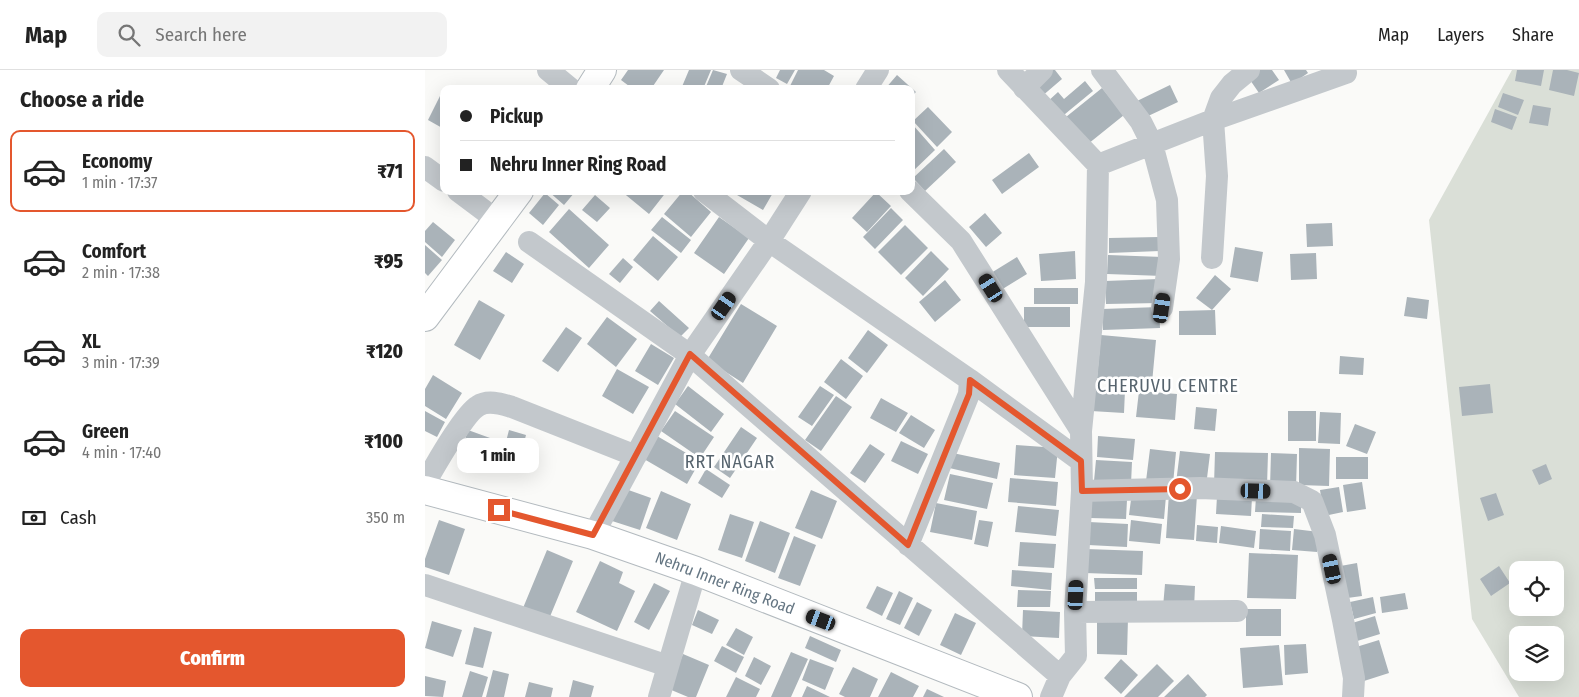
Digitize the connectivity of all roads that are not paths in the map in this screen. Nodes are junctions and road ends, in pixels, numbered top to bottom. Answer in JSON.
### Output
{"nodes":[{"id":1,"x":548,"y":70,"type":"edge"},
{"id":2,"x":603,"y":70,"type":"edge"},
{"id":3,"x":741,"y":70,"type":"edge"},
{"id":4,"x":877,"y":70,"type":"edge"},
{"id":5,"x":1008,"y":70,"type":"edge"},
{"id":6,"x":1042,"y":70,"type":"edge"},
{"id":7,"x":1102,"y":70,"type":"edge"},
{"id":8,"x":1249,"y":70,"type":"edge"},
{"id":9,"x":1346,"y":73,"type":"dead end"},
{"id":10,"x":566,"y":85,"type":"edge"},
{"id":11,"x":593,"y":85,"type":"edge"},
{"id":12,"x":763,"y":85,"type":"edge"},
{"id":13,"x":868,"y":85,"type":"edge"},
{"id":14,"x":1024,"y":88,"type":"junction"},
{"id":15,"x":1213,"y":120,"type":"junction"},
{"id":16,"x":1152,"y":144,"type":"junction"},
{"id":17,"x":1098,"y":165,"type":"junction"},
{"id":18,"x":425,"y":167,"type":"edge"},
{"id":19,"x":440,"y":178,"type":"edge"},
{"id":20,"x":463,"y":195,"type":"edge"},
{"id":21,"x":516,"y":195,"type":"edge"},
{"id":22,"x":709,"y":195,"type":"edge"},
{"id":23,"x":798,"y":195,"type":"edge"},
{"id":24,"x":914,"y":195,"type":"edge"},
{"id":25,"x":498,"y":221,"type":"junction"},
{"id":26,"x":769,"y":241,"type":"junction"},
{"id":27,"x":529,"y":242,"type":"dead end"},
{"id":28,"x":1212,"y":258,"type":"dead end"},
{"id":29,"x":1162,"y":308,"type":"dead end"},
{"id":30,"x":426,"y":323,"type":"edge"},
{"id":31,"x":690,"y":354,"type":"junction"},
{"id":32,"x":970,"y":380,"type":"junction"},
{"id":33,"x":1081,"y":431,"type":"junction"},
{"id":34,"x":636,"y":456,"type":"junction"},
{"id":35,"x":1081,"y":461,"type":"junction"},
{"id":36,"x":425,"y":483,"type":"edge"},
{"id":37,"x":425,"y":490,"type":"edge"},
{"id":38,"x":1082,"y":491,"type":"junction"},
{"id":39,"x":593,"y":535,"type":"junction"},
{"id":40,"x":908,"y":545,"type":"junction"},
{"id":41,"x":696,"y":571,"type":"junction"},
{"id":42,"x":425,"y":585,"type":"edge"},
{"id":43,"x":1237,"y":611,"type":"dead end"},
{"id":44,"x":1075,"y":612,"type":"junction"},
{"id":45,"x":668,"y":666,"type":"junction"},
{"id":46,"x":1060,"y":676,"type":"junction"},
{"id":47,"x":659,"y":697,"type":"edge"},
{"id":48,"x":1018,"y":697,"type":"edge"},
{"id":49,"x":1051,"y":697,"type":"edge"},
{"id":50,"x":1353,"y":697,"type":"edge"}],
"edges":[{"from":1,"to":10,"type":"street"},
{"from":2,"to":11,"type":"street"},
{"from":3,"to":12,"type":"street"},
{"from":4,"to":13,"type":"street"},
{"from":5,"to":14,"type":"street"},
{"from":6,"to":14,"type":"street"},
{"from":7,"to":16,"type":"street"},
{"from":8,"to":15,"type":"street"},
{"from":9,"to":15,"type":"street"},
{"from":14,"to":17,"type":"street"},
{"from":15,"to":16,"type":"street"},
{"from":15,"to":28,"type":"street"},
{"from":16,"to":17,"type":"street"},
{"from":16,"to":29,"type":"street"},
{"from":17,"to":33,"type":"street"},
{"from":18,"to":19,"type":"street"},
{"from":20,"to":25,"type":"street"},
{"from":21,"to":25,"type":"street"},
{"from":22,"to":26,"type":"street"},
{"from":23,"to":26,"type":"street"},
{"from":24,"to":33,"type":"street"},
{"from":25,"to":30,"type":"street"},
{"from":26,"to":31,"type":"street"},
{"from":26,"to":32,"type":"street"},
{"from":27,"to":31,"type":"street"},
{"from":31,"to":34,"type":"street"},
{"from":31,"to":40,"type":"street"},
{"from":32,"to":35,"type":"street"},
{"from":32,"to":40,"type":"street"},
{"from":33,"to":35,"type":"street"},
{"from":34,"to":36,"type":"street"},
{"from":34,"to":39,"type":"street"},
{"from":35,"to":38,"type":"street"},
{"from":37,"to":39,"type":"street","name":"Nehru Inner Ring Road"},
{"from":38,"to":44,"type":"street"},
{"from":38,"to":50,"type":"street"},
{"from":39,"to":41,"type":"street","name":"Nehru Inner Ring Road"},
{"from":40,"to":46,"type":"street"},
{"from":41,"to":45,"type":"street"},
{"from":41,"to":48,"type":"street","name":"Nehru Inner Ring Road"},
{"from":42,"to":45,"type":"street"},
{"from":43,"to":44,"type":"street"},
{"from":44,"to":46,"type":"street"},
{"from":45,"to":47,"type":"street"},
{"from":46,"to":49,"type":"street"}]}
